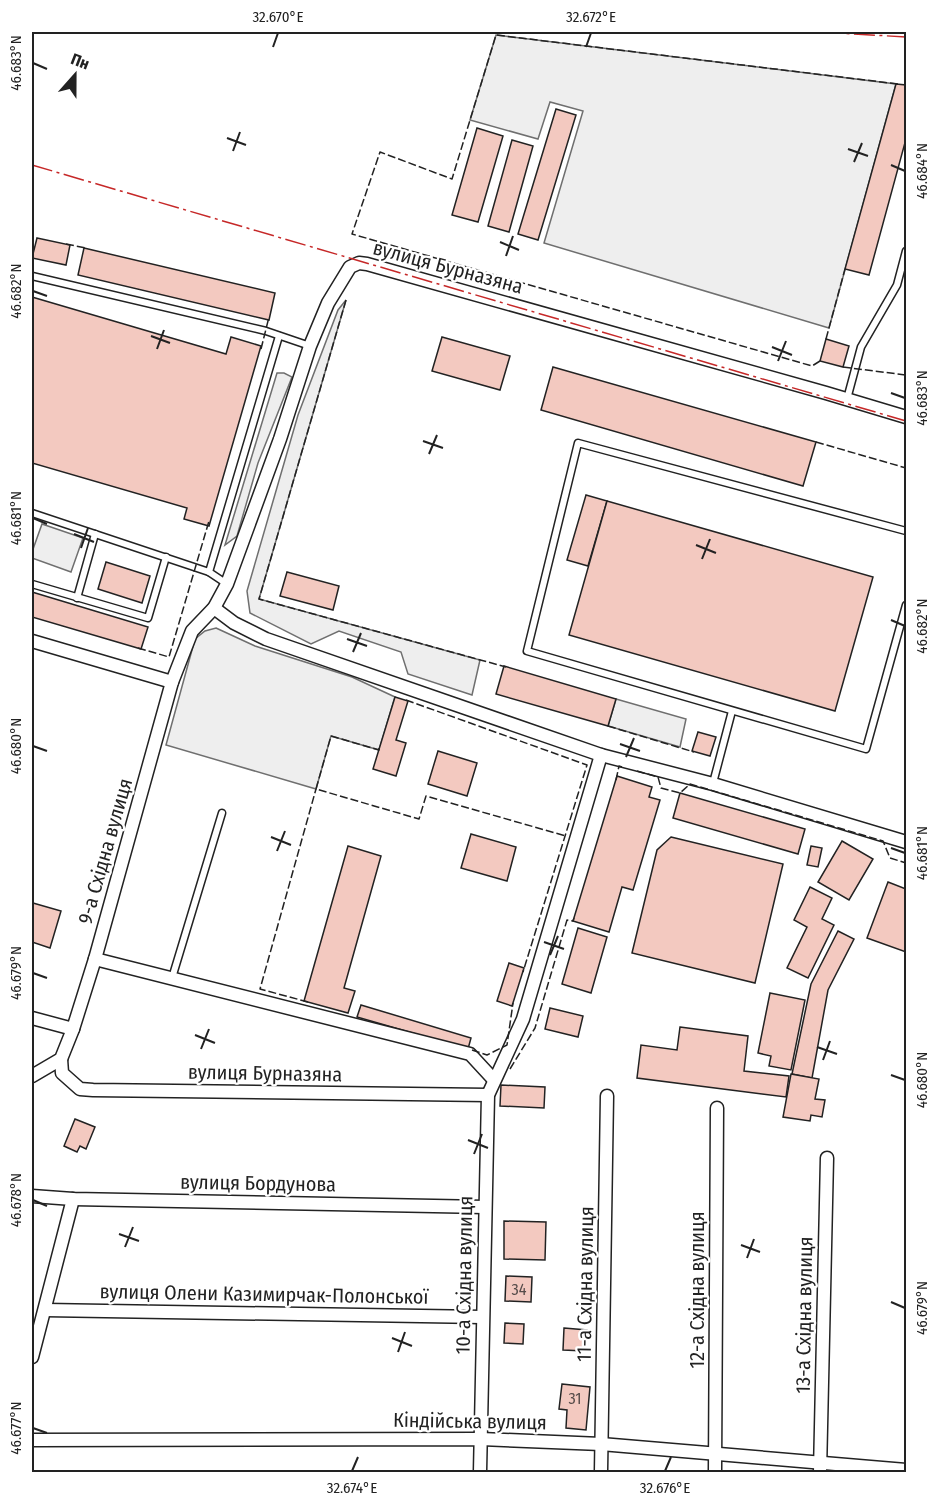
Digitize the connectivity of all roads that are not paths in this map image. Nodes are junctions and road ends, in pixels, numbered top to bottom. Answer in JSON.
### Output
{"nodes":[{"id":1,"x":906,"y":251,"type":"edge"},
{"id":2,"x":32,"y":276,"type":"edge"},
{"id":3,"x":279,"y":336,"type":"junction"},
{"id":4,"x":310,"y":346,"type":"junction"},
{"id":5,"x":847,"y":400,"type":"junction"},
{"id":6,"x":906,"y":417,"type":"edge"},
{"id":7,"x":32,"y":513,"type":"edge"},
{"id":8,"x":906,"y":531,"type":"edge"},
{"id":9,"x":94,"y":534,"type":"junction"},
{"id":10,"x":166,"y":557,"type":"junction"},
{"id":11,"x":209,"y":572,"type":"junction"},
{"id":12,"x":227,"y":584,"type":"junction"},
{"id":13,"x":32,"y":585,"type":"edge"},
{"id":14,"x":77,"y":598,"type":"junction"},
{"id":15,"x":906,"y":605,"type":"edge"},
{"id":16,"x":214,"y":608,"type":"junction"},
{"id":17,"x":32,"y":641,"type":"edge"},
{"id":18,"x":172,"y":682,"type":"junction"},
{"id":19,"x":732,"y":711,"type":"junction"},
{"id":20,"x":601,"y":755,"type":"junction"},
{"id":21,"x":713,"y":784,"type":"junction"},
{"id":22,"x":222,"y":813,"type":"dead end"},
{"id":23,"x":906,"y":842,"type":"edge"},
{"id":24,"x":95,"y":959,"type":"junction"},
{"id":25,"x":172,"y":978,"type":"junction"},
{"id":26,"x":32,"y":1018,"type":"edge"},
{"id":27,"x":73,"y":1029,"type":"junction"},
{"id":28,"x":61,"y":1059,"type":"junction"},
{"id":29,"x":32,"y":1076,"type":"edge"},
{"id":30,"x":494,"y":1080,"type":"junction"},
{"id":31,"x":488,"y":1095,"type":"junction"},
{"id":32,"x":608,"y":1096,"type":"dead end"},
{"id":33,"x":717,"y":1108,"type":"dead end"},
{"id":34,"x":827,"y":1158,"type":"dead end"},
{"id":35,"x":32,"y":1196,"type":"edge"},
{"id":36,"x":73,"y":1199,"type":"junction"},
{"id":37,"x":485,"y":1207,"type":"junction"},
{"id":38,"x":45,"y":1310,"type":"junction"},
{"id":39,"x":482,"y":1317,"type":"junction"},
{"id":40,"x":32,"y":1357,"type":"edge"},
{"id":41,"x":480,"y":1439,"type":"junction"},
{"id":42,"x":32,"y":1440,"type":"edge"},
{"id":43,"x":601,"y":1444,"type":"junction"},
{"id":44,"x":716,"y":1453,"type":"junction"},
{"id":45,"x":820,"y":1468,"type":"edge"},
{"id":46,"x":906,"y":1470,"type":"edge"},
{"id":47,"x":480,"y":1473,"type":"edge"},
{"id":48,"x":601,"y":1473,"type":"edge"},
{"id":49,"x":715,"y":1473,"type":"edge"}],
"edges":[{"from":1,"to":5,"type":"lane"},
{"from":2,"to":3,"type":"lane"},
{"from":3,"to":4,"type":"lane"},
{"from":3,"to":11,"type":"lane"},
{"from":4,"to":5,"type":"street","name":"вулиця Бурназяна"},
{"from":4,"to":12,"type":"street","name":"вулиця Бурназяна"},
{"from":5,"to":6,"type":"street","name":"вулиця Бурназяна"},
{"from":7,"to":9,"type":"lane"},
{"from":8,"to":19,"type":"lane"},
{"from":9,"to":10,"type":"lane"},
{"from":9,"to":14,"type":"lane"},
{"from":10,"to":11,"type":"lane"},
{"from":10,"to":14,"type":"lane"},
{"from":11,"to":12,"type":"lane"},
{"from":12,"to":16,"type":"street","name":"вулиця Бурназяна"},
{"from":13,"to":14,"type":"lane"},
{"from":15,"to":19,"type":"lane"},
{"from":16,"to":18,"type":"street","name":"вулиця Бурназяна"},
{"from":16,"to":20,"type":"street"},
{"from":17,"to":18,"type":"street"},
{"from":18,"to":24,"type":"street","name":"9-а Східна вулиця"},
{"from":19,"to":21,"type":"lane"},
{"from":20,"to":21,"type":"street"},
{"from":20,"to":30,"type":"street","name":"10-а Східна вулиця"},
{"from":21,"to":23,"type":"street"},
{"from":22,"to":25,"type":"lane"},
{"from":24,"to":25,"type":"street"},
{"from":24,"to":27,"type":"street","name":"9-а Східна вулиця"},
{"from":25,"to":30,"type":"street"},
{"from":26,"to":27,"type":"street"},
{"from":27,"to":28,"type":"street","name":"9-а Східна вулиця"},
{"from":28,"to":29,"type":"street"},
{"from":28,"to":31,"type":"street","name":"вулиця Бурназяна"},
{"from":30,"to":31,"type":"street","name":"10-а Східна вулиця"},
{"from":31,"to":37,"type":"street","name":"10-а Східна вулиця"},
{"from":32,"to":43,"type":"street","name":"11-а Східна вулиця"},
{"from":33,"to":44,"type":"street","name":"12-а Східна вулиця"},
{"from":34,"to":45,"type":"street","name":"13-а Східна вулиця"},
{"from":35,"to":36,"type":"street","name":"вулиця Бордунова"},
{"from":36,"to":37,"type":"street","name":"вулиця Бордунова"},
{"from":36,"to":38,"type":"street"},
{"from":37,"to":39,"type":"street","name":"10-а Східна вулиця"},
{"from":38,"to":39,"type":"street","name":"вулиця Олени Казимирчак-Полонської"},
{"from":38,"to":40,"type":"street"},
{"from":39,"to":41,"type":"street","name":"10-а Східна вулиця"},
{"from":41,"to":42,"type":"street","name":"Кіндійська вулиця"},
{"from":41,"to":43,"type":"street","name":"Кіндійська вулиця"},
{"from":41,"to":47,"type":"street","name":"10-а Східна вулиця"},
{"from":43,"to":44,"type":"street","name":"Кіндійська вулиця"},
{"from":43,"to":48,"type":"street","name":"11-а Східна вулиця"},
{"from":44,"to":45,"type":"street","name":"Кіндійська вулиця"},
{"from":44,"to":49,"type":"street","name":"12-а Східна вулиця"},
{"from":45,"to":46,"type":"street","name":"Кіндійська вулиця"}]}
